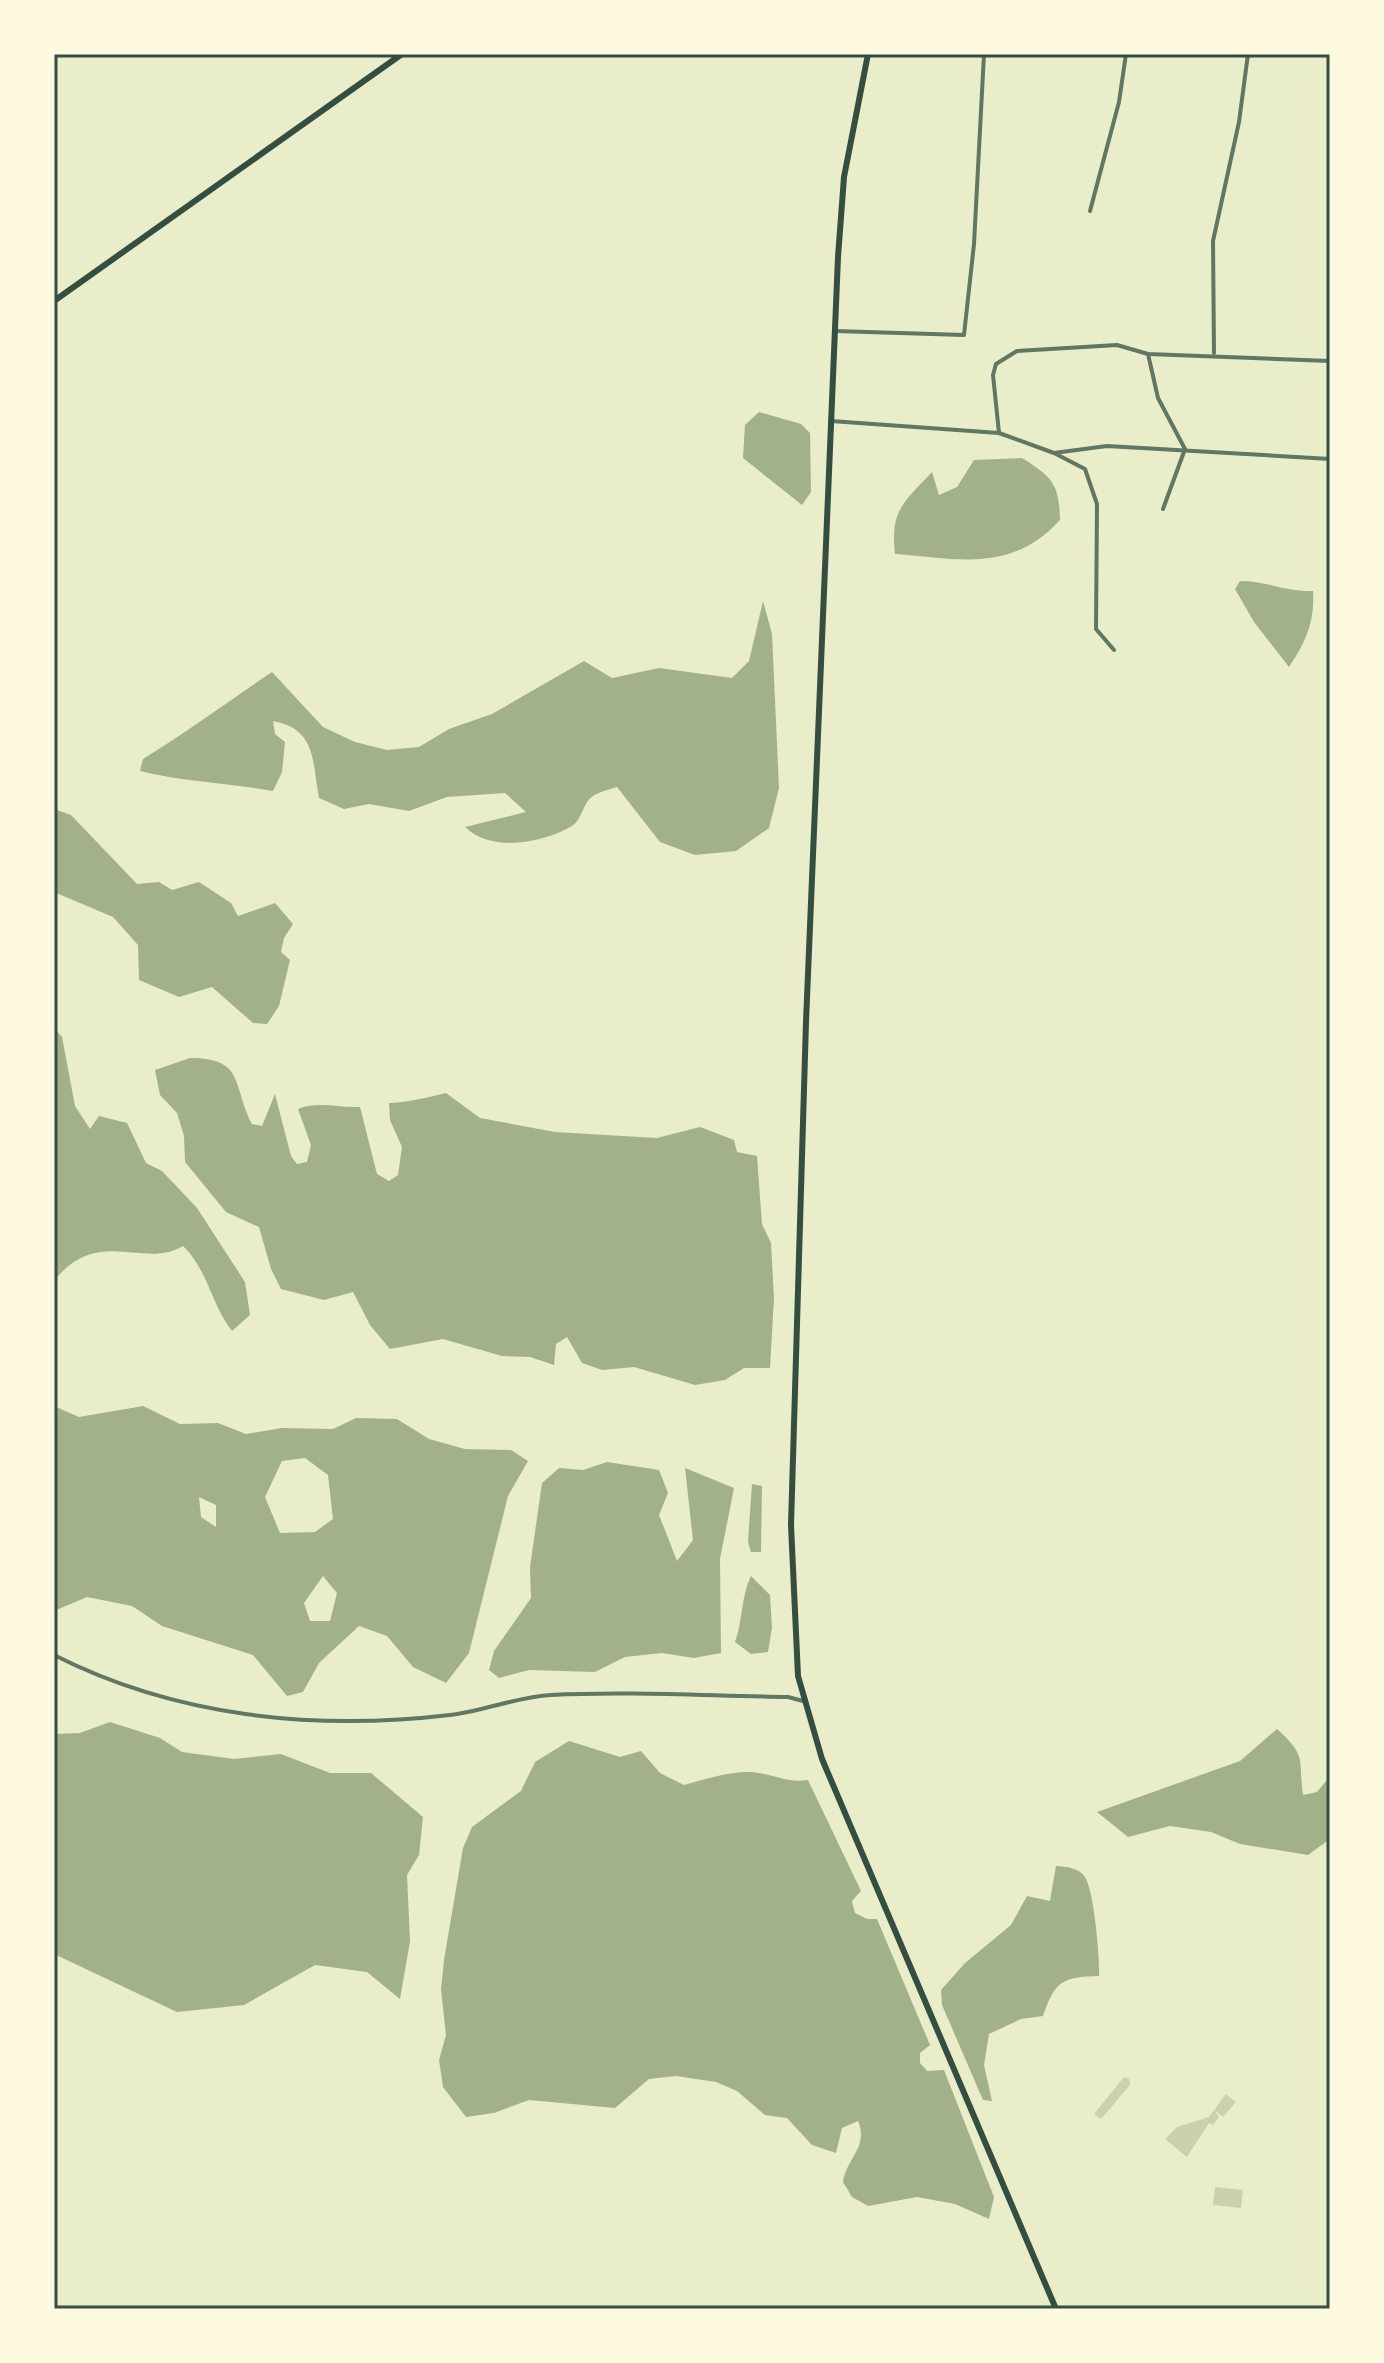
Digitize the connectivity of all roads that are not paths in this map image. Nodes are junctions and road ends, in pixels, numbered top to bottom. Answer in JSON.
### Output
{"nodes":[{"id":1,"x":402,"y":54,"type":"edge"},
{"id":2,"x":868,"y":54,"type":"edge"},
{"id":3,"x":984,"y":54,"type":"edge"},
{"id":4,"x":1126,"y":54,"type":"edge"},
{"id":5,"x":1248,"y":54,"type":"edge"},
{"id":6,"x":1090,"y":211,"type":"dead end"},
{"id":7,"x":54,"y":301,"type":"edge"},
{"id":8,"x":835,"y":331,"type":"junction"},
{"id":9,"x":1214,"y":353,"type":"junction"},
{"id":10,"x":1148,"y":354,"type":"junction"},
{"id":11,"x":1330,"y":361,"type":"edge"},
{"id":12,"x":831,"y":421,"type":"junction"},
{"id":13,"x":999,"y":433,"type":"junction"},
{"id":14,"x":1185,"y":449,"type":"junction"},
{"id":15,"x":1054,"y":453,"type":"junction"},
{"id":16,"x":1330,"y":459,"type":"edge"},
{"id":17,"x":1163,"y":509,"type":"dead end"},
{"id":18,"x":1114,"y":650,"type":"dead end"},
{"id":19,"x":54,"y":1655,"type":"edge"},
{"id":20,"x":803,"y":1701,"type":"junction"},
{"id":21,"x":1056,"y":2309,"type":"edge"}],
"edges":[{"from":1,"to":7,"type":"main road"},
{"from":2,"to":8,"type":"main road"},
{"from":3,"to":8,"type":"street"},
{"from":4,"to":6,"type":"street"},
{"from":5,"to":9,"type":"street"},
{"from":8,"to":12,"type":"main road"},
{"from":9,"to":10,"type":"street"},
{"from":9,"to":11,"type":"street"},
{"from":10,"to":13,"type":"street"},
{"from":10,"to":14,"type":"street"},
{"from":12,"to":13,"type":"street"},
{"from":12,"to":20,"type":"main road"},
{"from":13,"to":15,"type":"street"},
{"from":14,"to":15,"type":"street"},
{"from":14,"to":16,"type":"street"},
{"from":14,"to":17,"type":"street"},
{"from":15,"to":18,"type":"street"},
{"from":19,"to":20,"type":"street"},
{"from":20,"to":21,"type":"main road"}]}
